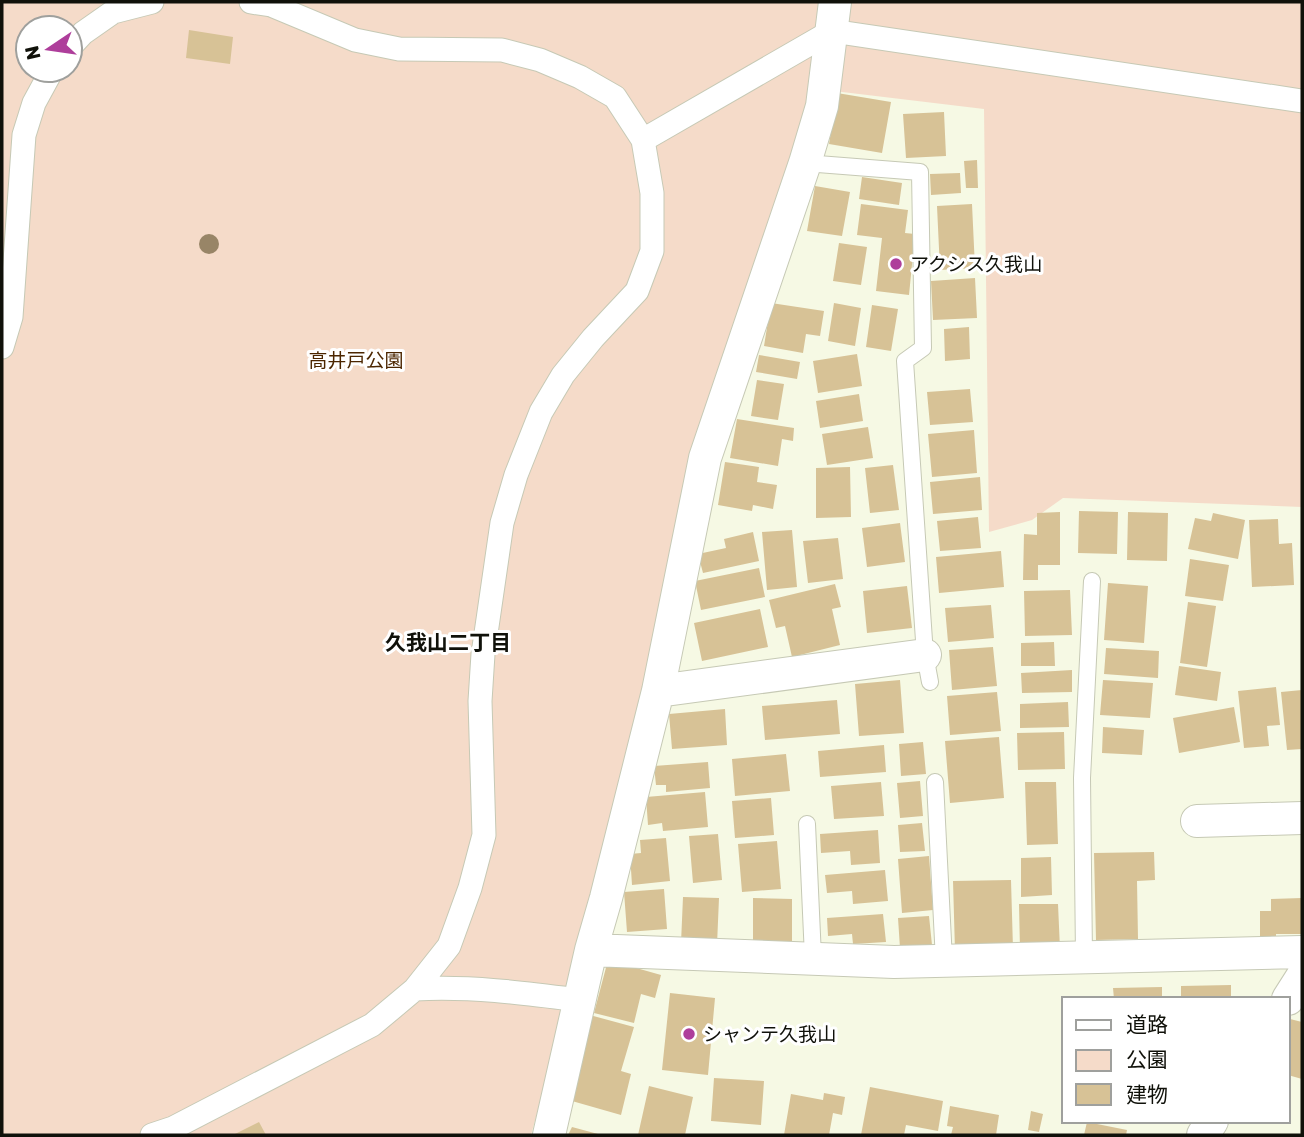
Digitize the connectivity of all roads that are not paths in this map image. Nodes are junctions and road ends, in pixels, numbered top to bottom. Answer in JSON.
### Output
{"nodes":[{"id":1,"x":152,"y":2,"type":"edge"},
{"id":2,"x":251,"y":2,"type":"edge"},
{"id":3,"x":833,"y":16,"type":"edge"},
{"id":4,"x":84,"y":32,"type":"edge"},
{"id":5,"x":44,"y":84,"type":"edge"},
{"id":6,"x":1302,"y":101,"type":"edge"},
{"id":7,"x":643,"y":140,"type":"junction"},
{"id":8,"x":805,"y":163,"type":"junction"},
{"id":9,"x":2,"y":347,"type":"edge"},
{"id":10,"x":1092,"y":581,"type":"dead end"},
{"id":11,"x":928,"y":669,"type":"joint"},
{"id":12,"x":658,"y":691,"type":"junction"},
{"id":13,"x":935,"y":782,"type":"dead end"},
{"id":14,"x":1302,"y":818,"type":"edge"},
{"id":15,"x":1197,"y":821,"type":"dead end"},
{"id":16,"x":807,"y":824,"type":"dead end"},
{"id":17,"x":591,"y":950,"type":"junction"},
{"id":18,"x":1302,"y":952,"type":"edge"},
{"id":19,"x":813,"y":957,"type":"junction"},
{"id":20,"x":1084,"y":957,"type":"junction"},
{"id":21,"x":944,"y":961,"type":"junction"},
{"id":22,"x":415,"y":989,"type":"junction"},
{"id":23,"x":579,"y":1000,"type":"junction"},
{"id":24,"x":152,"y":1135,"type":"edge"},
{"id":25,"x":550,"y":1135,"type":"edge"}],
"edges":[{"from":1,"to":4,"type":"street"},
{"from":2,"to":7,"type":"street"},
{"from":3,"to":6,"type":"street"},
{"from":3,"to":7,"type":"street"},
{"from":3,"to":8,"type":"street"},
{"from":5,"to":9,"type":"street"},
{"from":7,"to":22,"type":"street"},
{"from":8,"to":11,"type":"lane"},
{"from":8,"to":12,"type":"street"},
{"from":10,"to":20,"type":"lane"},
{"from":11,"to":12,"type":"street"},
{"from":12,"to":17,"type":"street"},
{"from":13,"to":21,"type":"lane"},
{"from":14,"to":15,"type":"street"},
{"from":16,"to":19,"type":"lane"},
{"from":17,"to":19,"type":"street"},
{"from":17,"to":23,"type":"street"},
{"from":18,"to":20,"type":"street"},
{"from":19,"to":21,"type":"street"},
{"from":20,"to":21,"type":"street"},
{"from":22,"to":23,"type":"street"},
{"from":22,"to":24,"type":"street"},
{"from":23,"to":25,"type":"street"}]}
